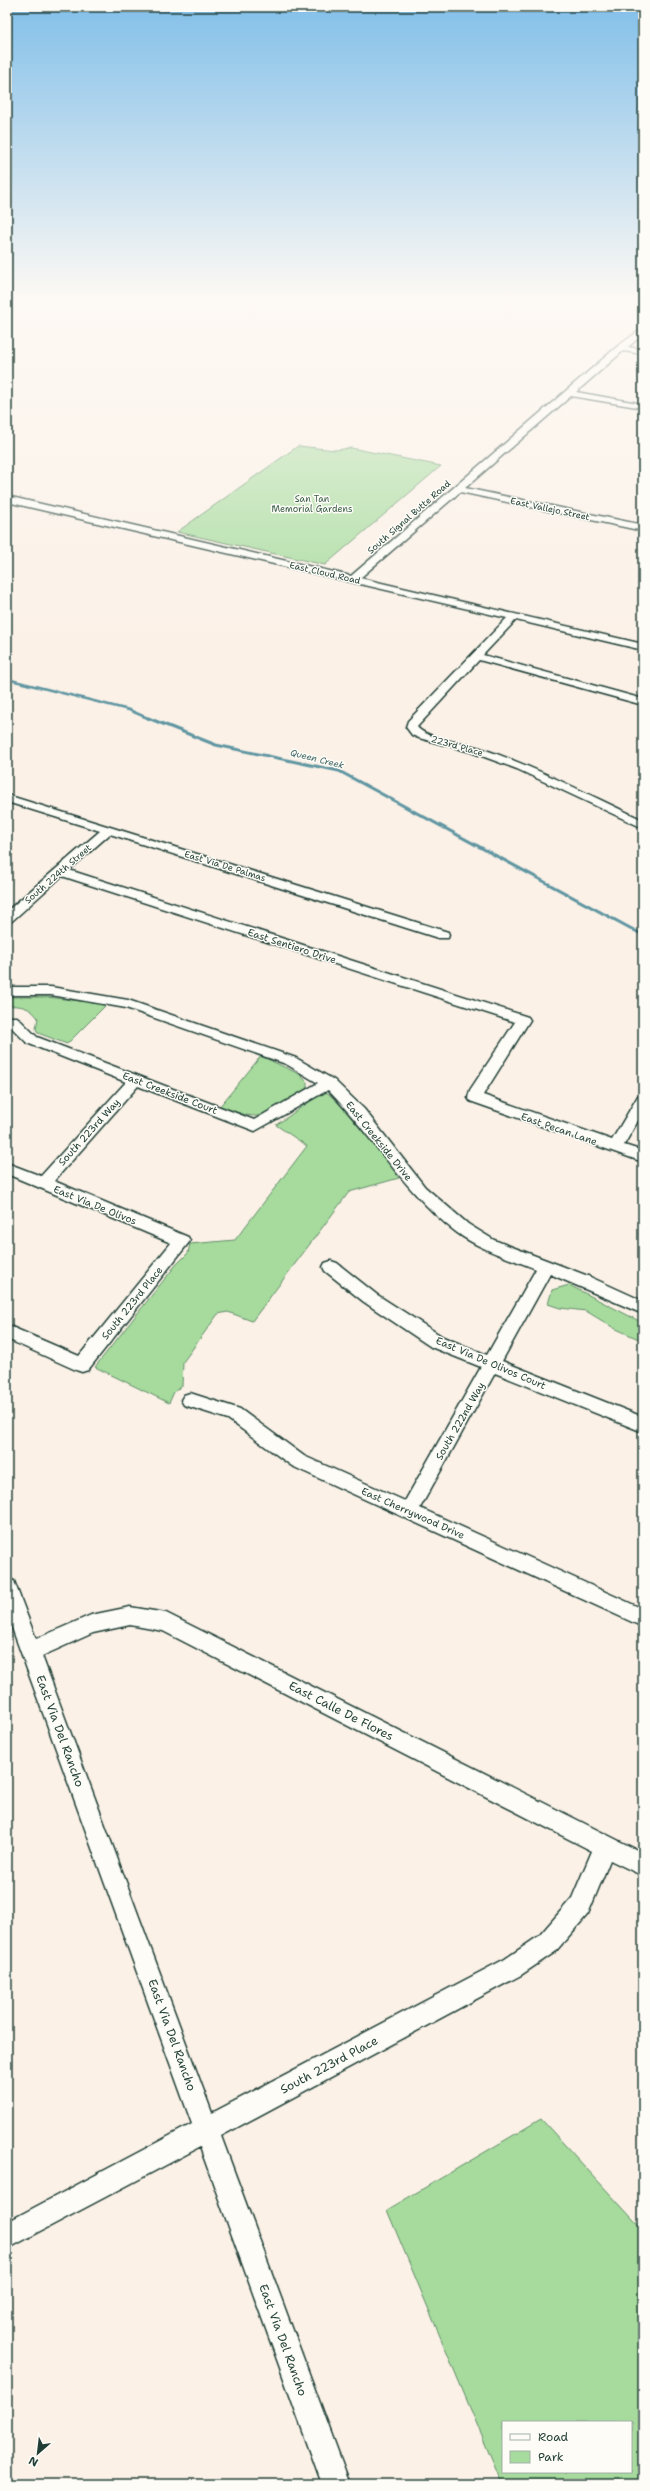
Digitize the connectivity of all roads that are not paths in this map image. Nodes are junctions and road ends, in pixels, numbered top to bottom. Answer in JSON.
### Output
{"nodes":[{"id":1,"x":543,"y":415,"type":"edge"},
{"id":2,"x":457,"y":489,"type":"junction"},
{"id":3,"x":7,"y":499,"type":"edge"},
{"id":4,"x":643,"y":528,"type":"edge"},
{"id":5,"x":354,"y":579,"type":"junction"},
{"id":6,"x":514,"y":617,"type":"junction"},
{"id":7,"x":643,"y":647,"type":"edge"},
{"id":8,"x":477,"y":656,"type":"junction"},
{"id":9,"x":643,"y":702,"type":"edge"},
{"id":10,"x":7,"y":798,"type":"edge"},
{"id":11,"x":643,"y":824,"type":"edge"},
{"id":12,"x":108,"y":830,"type":"junction"},
{"id":13,"x":61,"y":872,"type":"junction"},
{"id":14,"x":7,"y":918,"type":"edge"},
{"id":15,"x":443,"y":935,"type":"dead end"},
{"id":16,"x":7,"y":992,"type":"edge"},
{"id":17,"x":12,"y":1020,"type":"dead end"},
{"id":18,"x":136,"y":1080,"type":"junction"},
{"id":19,"x":329,"y":1083,"type":"junction"},
{"id":20,"x":475,"y":1098,"type":"joint"},
{"id":21,"x":643,"y":1099,"type":"edge"},
{"id":22,"x":615,"y":1148,"type":"junction"},
{"id":23,"x":643,"y":1157,"type":"edge"},
{"id":24,"x":7,"y":1168,"type":"edge"},
{"id":25,"x":43,"y":1183,"type":"junction"},
{"id":26,"x":182,"y":1241,"type":"joint"},
{"id":27,"x":546,"y":1266,"type":"junction"},
{"id":28,"x":331,"y":1267,"type":"dead end"},
{"id":29,"x":643,"y":1308,"type":"edge"},
{"id":30,"x":7,"y":1332,"type":"edge"},
{"id":31,"x":492,"y":1364,"type":"junction"},
{"id":32,"x":190,"y":1400,"type":"dead end"},
{"id":33,"x":643,"y":1425,"type":"edge"},
{"id":34,"x":409,"y":1511,"type":"junction"},
{"id":35,"x":7,"y":1587,"type":"edge"},
{"id":36,"x":643,"y":1618,"type":"edge"},
{"id":37,"x":31,"y":1651,"type":"junction"},
{"id":38,"x":605,"y":1846,"type":"junction"},
{"id":39,"x":643,"y":1865,"type":"edge"},
{"id":40,"x":206,"y":2131,"type":"junction"},
{"id":41,"x":7,"y":2236,"type":"edge"},
{"id":42,"x":336,"y":2484,"type":"edge"}],
"edges":[{"from":1,"to":2,"type":"street","name":"South Signal Butte Road"},
{"from":2,"to":4,"type":"street","name":"East Vallejo Street"},
{"from":2,"to":5,"type":"street","name":"South Signal Butte Road"},
{"from":3,"to":5,"type":"street","name":"East Cloud Road"},
{"from":5,"to":6,"type":"street","name":"East Cloud Road"},
{"from":6,"to":7,"type":"street","name":"East Cloud Road"},
{"from":6,"to":8,"type":"street","name":"223rd Place"},
{"from":8,"to":9,"type":"street"},
{"from":8,"to":11,"type":"street","name":"223rd Place"},
{"from":10,"to":12,"type":"street","name":"East Via De Palmas"},
{"from":12,"to":13,"type":"street","name":"South 224th Street"},
{"from":12,"to":15,"type":"street","name":"East Via De Palmas"},
{"from":13,"to":14,"type":"street","name":"South 224th Street"},
{"from":13,"to":20,"type":"street","name":"East Sentiero Drive"},
{"from":16,"to":19,"type":"street","name":"East Creekside Drive"},
{"from":17,"to":18,"type":"street","name":"East Creekside Court"},
{"from":18,"to":19,"type":"street","name":"East Creekside Court"},
{"from":18,"to":25,"type":"street","name":"South 223rd Way"},
{"from":19,"to":27,"type":"street","name":"East Creekside Drive"},
{"from":20,"to":22,"type":"street","name":"East Pecan Lane"},
{"from":21,"to":22,"type":"street"},
{"from":22,"to":23,"type":"street","name":"East Pecan Lane"},
{"from":24,"to":25,"type":"street","name":"East Via De Olivos"},
{"from":25,"to":26,"type":"street","name":"East Via De Olivos"},
{"from":26,"to":30,"type":"street","name":"South 223rd Place"},
{"from":27,"to":29,"type":"street","name":"East Creekside Drive"},
{"from":27,"to":31,"type":"street","name":"South 222nd Way"},
{"from":28,"to":31,"type":"street","name":"East Via De Olivos Court"},
{"from":31,"to":33,"type":"street","name":"East Via De Olivos Court"},
{"from":31,"to":34,"type":"street","name":"South 222nd Way"},
{"from":32,"to":34,"type":"street","name":"East Cherrywood Drive"},
{"from":34,"to":36,"type":"street","name":"East Cherrywood Drive"},
{"from":35,"to":37,"type":"street","name":"East Via Del Rancho"},
{"from":37,"to":38,"type":"street","name":"East Calle De Flores"},
{"from":37,"to":40,"type":"street","name":"East Via Del Rancho"},
{"from":38,"to":39,"type":"street","name":"East Calle De Flores"},
{"from":38,"to":40,"type":"street","name":"South 223rd Place"},
{"from":40,"to":41,"type":"street","name":"South 223rd Place"},
{"from":40,"to":42,"type":"street","name":"East Via Del Rancho"}]}
